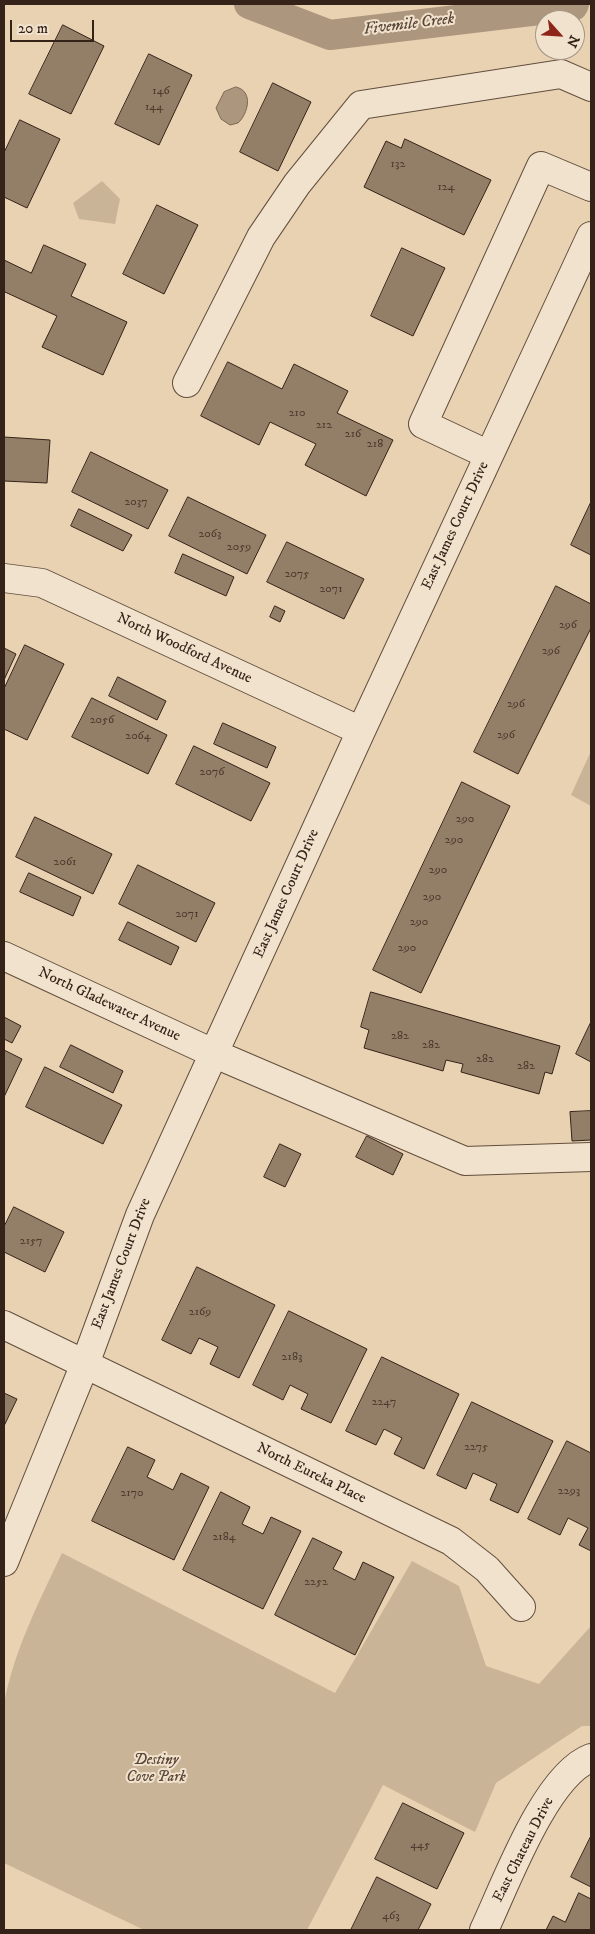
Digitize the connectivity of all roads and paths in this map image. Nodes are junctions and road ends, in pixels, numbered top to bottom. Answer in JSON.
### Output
{"nodes":[{"id":1,"x":591,"y":86,"type":"edge"},
{"id":2,"x":591,"y":187,"type":"edge"},
{"id":3,"x":591,"y":236,"type":"edge"},
{"id":4,"x":187,"y":382,"type":"dead end"},
{"id":5,"x":489,"y":455,"type":"junction"},
{"id":6,"x":4,"y":578,"type":"edge"},
{"id":7,"x":360,"y":732,"type":"junction"},
{"id":8,"x":4,"y":956,"type":"edge"},
{"id":9,"x":215,"y":1054,"type":"junction"},
{"id":10,"x":591,"y":1158,"type":"edge"},
{"id":11,"x":4,"y":1324,"type":"edge"},
{"id":12,"x":85,"y":1364,"type":"junction"},
{"id":13,"x":4,"y":1562,"type":"edge"},
{"id":14,"x":521,"y":1607,"type":"dead end"},
{"id":15,"x":580,"y":1766,"type":"edge"},
{"id":16,"x":484,"y":1930,"type":"edge"}],
"edges":[{"from":1,"to":4,"type":"street"},
{"from":2,"to":5,"type":"street"},
{"from":3,"to":5,"type":"street","name":"East James Court Drive"},
{"from":5,"to":7,"type":"street","name":"East James Court Drive"},
{"from":6,"to":7,"type":"street","name":"North Woodford Avenue"},
{"from":7,"to":9,"type":"street","name":"East James Court Drive"},
{"from":8,"to":9,"type":"street","name":"North Gladewater Avenue"},
{"from":9,"to":10,"type":"street","name":"North Gladewater Avenue"},
{"from":9,"to":12,"type":"street","name":"East James Court Drive"},
{"from":11,"to":12,"type":"street","name":"North Eureka Place"},
{"from":12,"to":13,"type":"street","name":"East James Court Drive"},
{"from":12,"to":14,"type":"street","name":"North Eureka Place"},
{"from":15,"to":16,"type":"street","name":"East Chateau Drive"}]}
